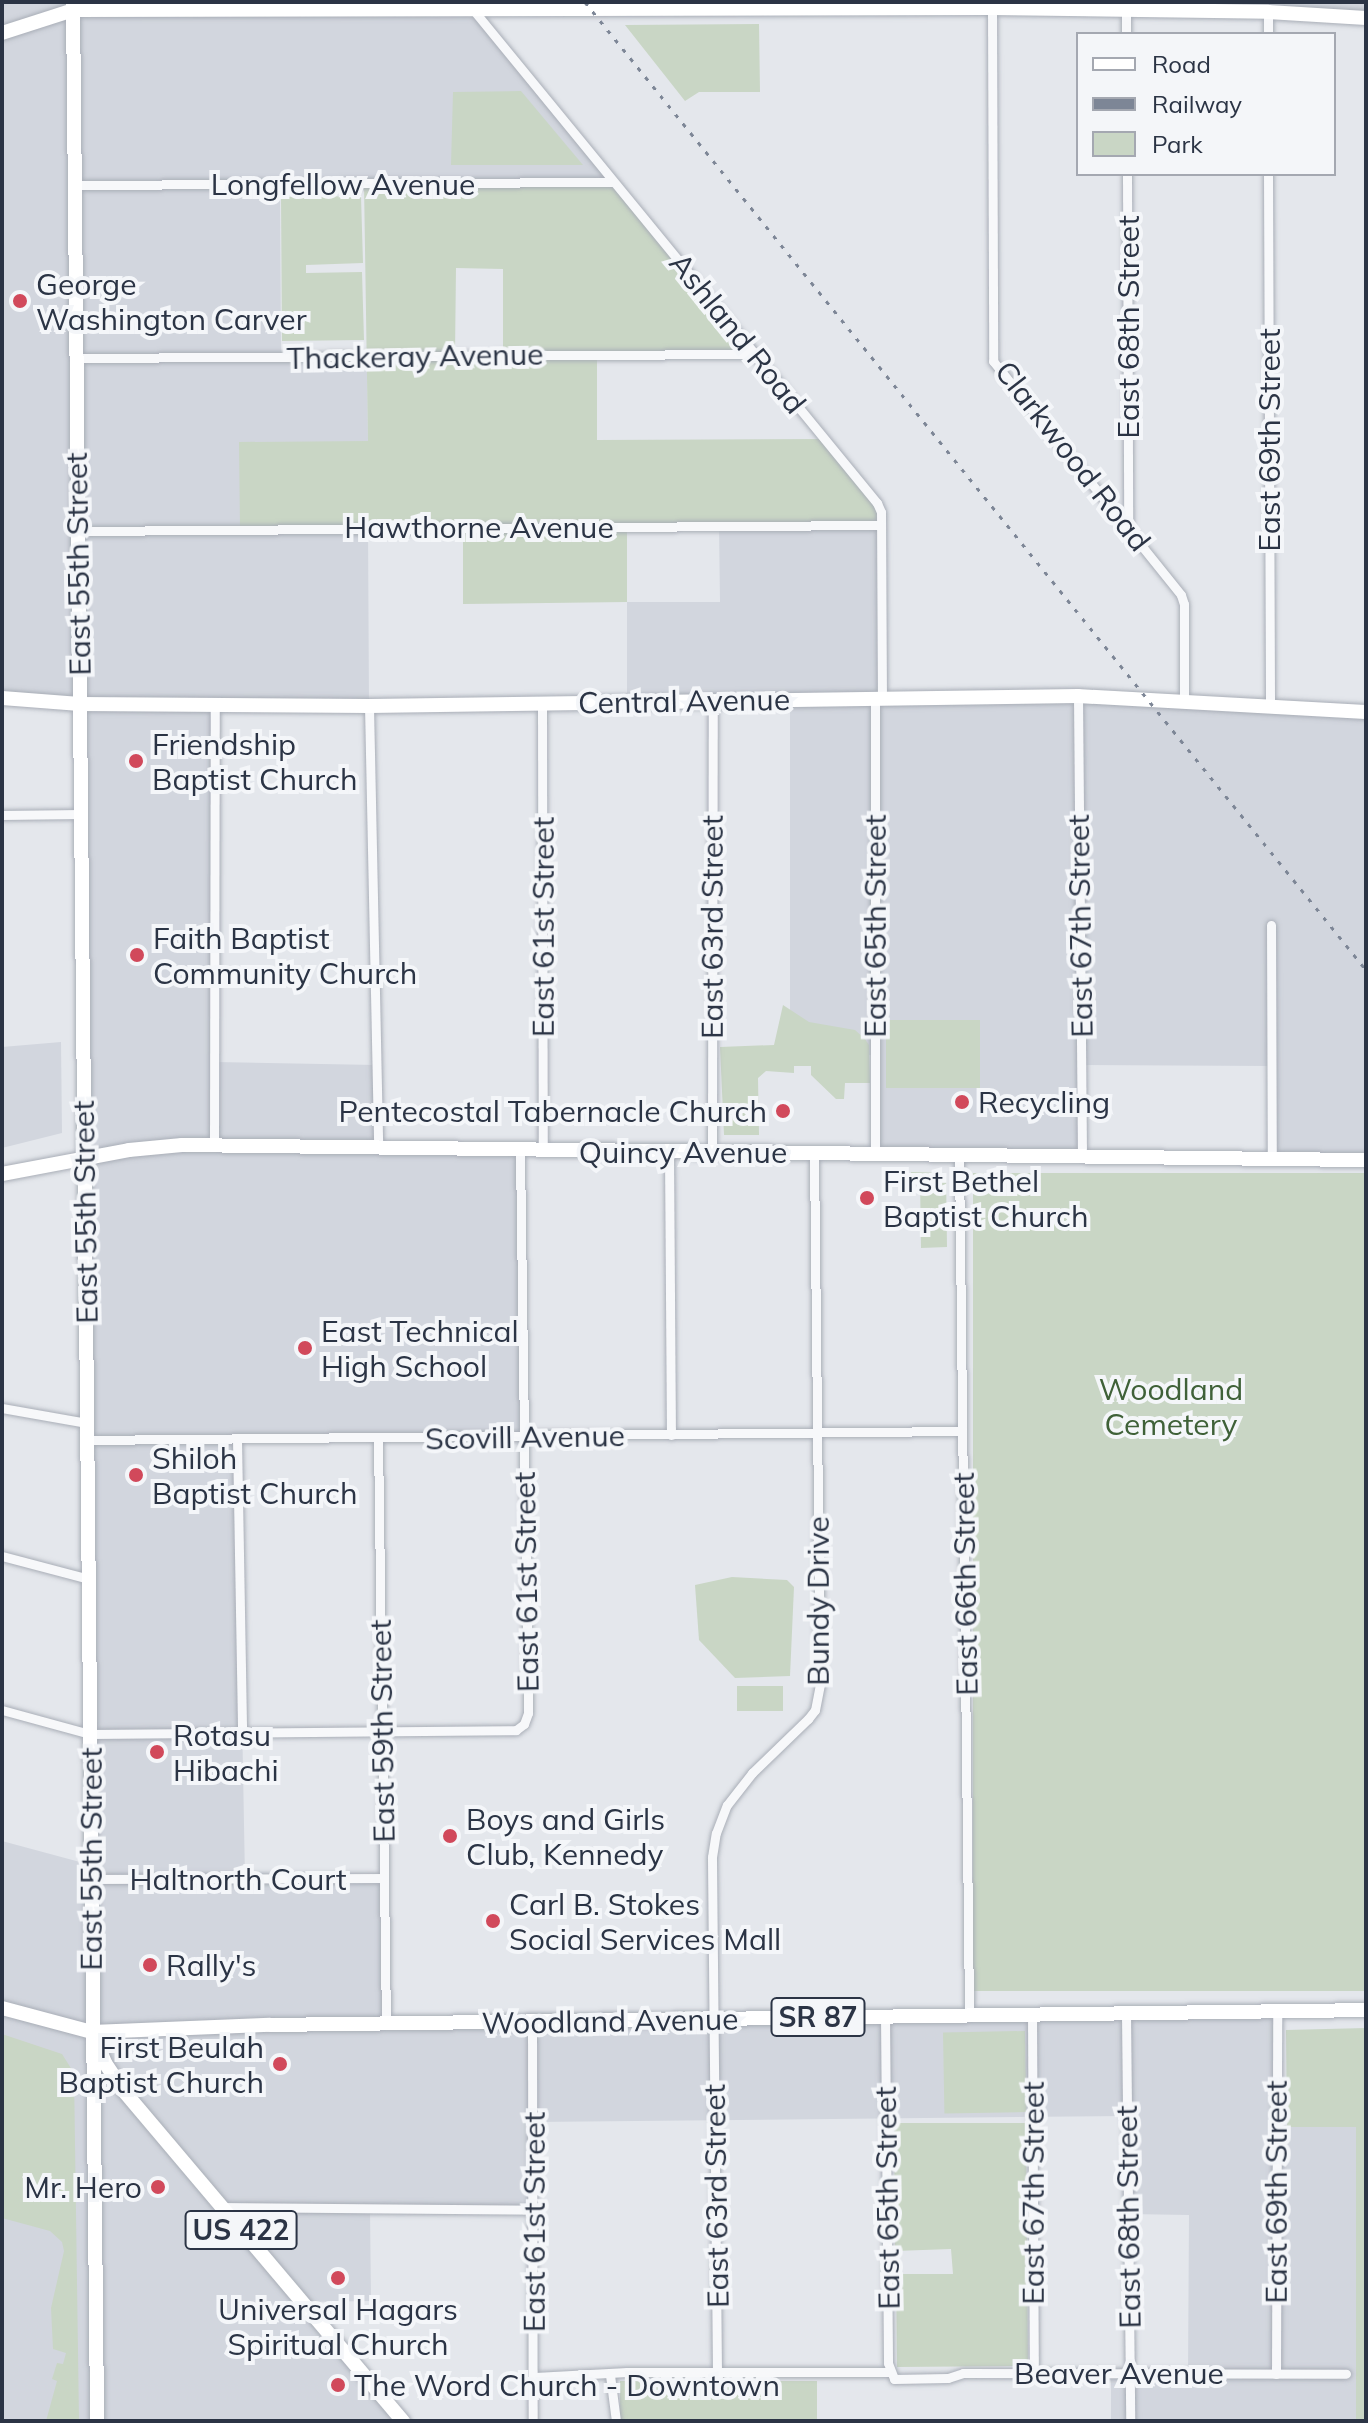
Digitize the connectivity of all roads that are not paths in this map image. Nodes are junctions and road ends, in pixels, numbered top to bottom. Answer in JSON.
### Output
{"nodes":[{"id":1,"x":73,"y":6,"type":"edge"},
{"id":2,"x":768,"y":6,"type":"edge"},
{"id":3,"x":992,"y":8,"type":"junction"},
{"id":4,"x":1126,"y":10,"type":"junction"},
{"id":5,"x":475,"y":12,"type":"junction"},
{"id":6,"x":1268,"y":12,"type":"junction"},
{"id":7,"x":1366,"y":18,"type":"edge"},
{"id":8,"x":1126,"y":32,"type":"edge"},
{"id":9,"x":1268,"y":32,"type":"edge"},
{"id":10,"x":2,"y":33,"type":"edge"},
{"id":11,"x":1127,"y":176,"type":"edge"},
{"id":12,"x":1268,"y":176,"type":"edge"},
{"id":13,"x":612,"y":182,"type":"junction"},
{"id":14,"x":74,"y":185,"type":"junction"},
{"id":15,"x":753,"y":354,"type":"junction"},
{"id":16,"x":76,"y":358,"type":"junction"},
{"id":17,"x":881,"y":525,"type":"junction"},
{"id":18,"x":1128,"y":528,"type":"junction"},
{"id":19,"x":78,"y":531,"type":"junction"},
{"id":20,"x":1078,"y":696,"type":"junction"},
{"id":21,"x":879,"y":697,"type":"junction"},
{"id":22,"x":2,"y":698,"type":"edge"},
{"id":23,"x":1184,"y":701,"type":"junction"},
{"id":24,"x":713,"y":702,"type":"junction"},
{"id":25,"x":80,"y":704,"type":"junction"},
{"id":26,"x":215,"y":704,"type":"junction"},
{"id":27,"x":542,"y":704,"type":"junction"},
{"id":28,"x":369,"y":706,"type":"junction"},
{"id":29,"x":1270,"y":706,"type":"junction"},
{"id":30,"x":1366,"y":712,"type":"edge"},
{"id":31,"x":81,"y":814,"type":"junction"},
{"id":32,"x":2,"y":815,"type":"edge"},
{"id":33,"x":1271,"y":925,"type":"dead end"},
{"id":34,"x":214,"y":1146,"type":"junction"},
{"id":35,"x":378,"y":1149,"type":"junction"},
{"id":36,"x":520,"y":1151,"type":"junction"},
{"id":37,"x":543,"y":1151,"type":"junction"},
{"id":38,"x":669,"y":1152,"type":"junction"},
{"id":39,"x":712,"y":1152,"type":"junction"},
{"id":40,"x":814,"y":1154,"type":"junction"},
{"id":41,"x":875,"y":1155,"type":"junction"},
{"id":42,"x":959,"y":1155,"type":"junction"},
{"id":43,"x":1082,"y":1156,"type":"junction"},
{"id":44,"x":84,"y":1159,"type":"junction"},
{"id":45,"x":1272,"y":1159,"type":"junction"},
{"id":46,"x":1366,"y":1160,"type":"edge"},
{"id":47,"x":2,"y":1174,"type":"edge"},
{"id":48,"x":2,"y":1408,"type":"edge"},
{"id":49,"x":87,"y":1423,"type":"junction"},
{"id":50,"x":962,"y":1431,"type":"junction"},
{"id":51,"x":818,"y":1433,"type":"junction"},
{"id":52,"x":671,"y":1435,"type":"junction"},
{"id":53,"x":524,"y":1437,"type":"junction"},
{"id":54,"x":378,"y":1438,"type":"junction"},
{"id":55,"x":237,"y":1439,"type":"junction"},
{"id":56,"x":87,"y":1440,"type":"junction"},
{"id":57,"x":2,"y":1556,"type":"edge"},
{"id":58,"x":89,"y":1579,"type":"junction"},
{"id":59,"x":2,"y":1710,"type":"edge"},
{"id":60,"x":383,"y":1732,"type":"junction"},
{"id":61,"x":242,"y":1733,"type":"junction"},
{"id":62,"x":90,"y":1734,"type":"junction"},
{"id":63,"x":384,"y":1878,"type":"junction"},
{"id":64,"x":92,"y":1879,"type":"junction"},
{"id":65,"x":2,"y":2008,"type":"edge"},
{"id":66,"x":1366,"y":2010,"type":"edge"},
{"id":67,"x":1277,"y":2011,"type":"junction"},
{"id":68,"x":1032,"y":2013,"type":"junction"},
{"id":69,"x":1126,"y":2013,"type":"junction"},
{"id":70,"x":969,"y":2014,"type":"junction"},
{"id":71,"x":885,"y":2015,"type":"junction"},
{"id":72,"x":713,"y":2019,"type":"junction"},
{"id":73,"x":532,"y":2023,"type":"junction"},
{"id":74,"x":386,"y":2024,"type":"junction"},
{"id":75,"x":92,"y":2032,"type":"junction"},
{"id":76,"x":222,"y":2207,"type":"junction"},
{"id":77,"x":535,"y":2210,"type":"junction"},
{"id":78,"x":717,"y":2372,"type":"junction"},
{"id":79,"x":1034,"y":2373,"type":"junction"},
{"id":80,"x":1130,"y":2373,"type":"junction"},
{"id":81,"x":1276,"y":2374,"type":"junction"},
{"id":82,"x":1346,"y":2374,"type":"dead end"},
{"id":83,"x":610,"y":2375,"type":"junction"},
{"id":84,"x":891,"y":2376,"type":"junction"},
{"id":85,"x":535,"y":2377,"type":"junction"},
{"id":86,"x":97,"y":2421,"type":"edge"},
{"id":87,"x":403,"y":2421,"type":"edge"},
{"id":88,"x":533,"y":2421,"type":"edge"},
{"id":89,"x":616,"y":2421,"type":"edge"},
{"id":90,"x":1130,"y":2421,"type":"edge"}],
"edges":[{"from":1,"to":5,"type":"main road"},
{"from":1,"to":10,"type":"main road"},
{"from":1,"to":14,"type":"main road","name":"East 55th Street"},
{"from":2,"to":3,"type":"main road"},
{"from":2,"to":5,"type":"main road"},
{"from":3,"to":4,"type":"main road"},
{"from":3,"to":18,"type":"street","name":"Clarkwood Road"},
{"from":4,"to":6,"type":"main road"},
{"from":4,"to":8,"type":"street"},
{"from":5,"to":13,"type":"street","name":"Ashland Road"},
{"from":6,"to":7,"type":"main road"},
{"from":6,"to":9,"type":"street"},
{"from":11,"to":18,"type":"street","name":"East 68th Street"},
{"from":12,"to":29,"type":"street","name":"East 69th Street"},
{"from":13,"to":14,"type":"street","name":"Longfellow Avenue"},
{"from":13,"to":15,"type":"street","name":"Ashland Road"},
{"from":14,"to":16,"type":"main road","name":"East 55th Street"},
{"from":15,"to":16,"type":"street","name":"Thackeray Avenue"},
{"from":15,"to":17,"type":"street","name":"Ashland Road"},
{"from":16,"to":19,"type":"main road","name":"East 55th Street"},
{"from":17,"to":19,"type":"street","name":"Hawthorne Avenue"},
{"from":17,"to":21,"type":"street","name":"Ashland Road"},
{"from":18,"to":23,"type":"street","name":"Clarkwood Road"},
{"from":19,"to":25,"type":"main road","name":"East 55th Street"},
{"from":20,"to":21,"type":"main road","name":"Central Avenue"},
{"from":20,"to":23,"type":"main road","name":"Central Avenue"},
{"from":20,"to":43,"type":"street","name":"East 67th Street"},
{"from":21,"to":24,"type":"main road","name":"Central Avenue"},
{"from":21,"to":41,"type":"street","name":"East 65th Street"},
{"from":22,"to":25,"type":"main road","name":"Central Avenue"},
{"from":23,"to":29,"type":"main road","name":"Central Avenue"},
{"from":24,"to":27,"type":"main road","name":"Central Avenue"},
{"from":24,"to":39,"type":"street","name":"East 63rd Street"},
{"from":25,"to":26,"type":"main road","name":"Central Avenue"},
{"from":25,"to":31,"type":"main road","name":"East 55th Street"},
{"from":26,"to":28,"type":"main road","name":"Central Avenue"},
{"from":26,"to":34,"type":"street"},
{"from":27,"to":28,"type":"main road","name":"Central Avenue"},
{"from":27,"to":37,"type":"street","name":"East 61st Street"},
{"from":28,"to":35,"type":"street"},
{"from":29,"to":30,"type":"main road","name":"Central Avenue"},
{"from":31,"to":32,"type":"street"},
{"from":31,"to":44,"type":"main road","name":"East 55th Street"},
{"from":33,"to":45,"type":"street"},
{"from":34,"to":35,"type":"main road","name":"Quincy Avenue"},
{"from":34,"to":44,"type":"main road","name":"Quincy Avenue"},
{"from":35,"to":36,"type":"main road","name":"Quincy Avenue"},
{"from":36,"to":37,"type":"main road","name":"Quincy Avenue"},
{"from":36,"to":53,"type":"street","name":"East 61st Street"},
{"from":37,"to":38,"type":"main road","name":"Quincy Avenue"},
{"from":38,"to":39,"type":"main road","name":"Quincy Avenue"},
{"from":38,"to":52,"type":"street"},
{"from":39,"to":40,"type":"main road","name":"Quincy Avenue"},
{"from":40,"to":41,"type":"main road","name":"Quincy Avenue"},
{"from":40,"to":51,"type":"street","name":"Bundy Drive"},
{"from":41,"to":42,"type":"main road","name":"Quincy Avenue"},
{"from":42,"to":43,"type":"main road","name":"Quincy Avenue"},
{"from":42,"to":50,"type":"street","name":"East 66th Street"},
{"from":43,"to":45,"type":"main road","name":"Quincy Avenue"},
{"from":44,"to":47,"type":"main road","name":"Quincy Avenue"},
{"from":44,"to":49,"type":"main road","name":"East 55th Street"},
{"from":45,"to":46,"type":"main road","name":"Quincy Avenue"},
{"from":48,"to":49,"type":"street"},
{"from":49,"to":56,"type":"main road","name":"East 55th Street"},
{"from":50,"to":51,"type":"street","name":"Scovill Avenue"},
{"from":50,"to":70,"type":"street","name":"East 66th Street"},
{"from":51,"to":52,"type":"street","name":"Scovill Avenue"},
{"from":51,"to":72,"type":"street","name":"Bundy Drive"},
{"from":52,"to":53,"type":"street","name":"Scovill Avenue"},
{"from":53,"to":54,"type":"street","name":"Scovill Avenue"},
{"from":53,"to":60,"type":"street","name":"East 61st Street"},
{"from":54,"to":55,"type":"street","name":"Scovill Avenue"},
{"from":54,"to":60,"type":"street","name":"East 59th Street"},
{"from":55,"to":56,"type":"street","name":"Scovill Avenue"},
{"from":55,"to":61,"type":"street"},
{"from":56,"to":58,"type":"main road","name":"East 55th Street"},
{"from":57,"to":58,"type":"street"},
{"from":58,"to":62,"type":"main road","name":"East 55th Street"},
{"from":59,"to":62,"type":"street"},
{"from":60,"to":61,"type":"street"},
{"from":60,"to":63,"type":"street","name":"East 59th Street"},
{"from":61,"to":62,"type":"street"},
{"from":62,"to":64,"type":"main road","name":"East 55th Street"},
{"from":63,"to":64,"type":"street","name":"Haltnorth Court"},
{"from":63,"to":74,"type":"street","name":"East 59th Street"},
{"from":64,"to":75,"type":"main road","name":"East 55th Street"},
{"from":65,"to":75,"type":"main road","name":"Woodland Avenue"},
{"from":66,"to":67,"type":"main road","name":"Woodland Avenue","number":"SR 87"},
{"from":67,"to":69,"type":"main road","name":"Woodland Avenue","number":"SR 87"},
{"from":67,"to":81,"type":"street","name":"East 69th Street"},
{"from":68,"to":69,"type":"main road","name":"Woodland Avenue","number":"SR 87"},
{"from":68,"to":70,"type":"main road","name":"Woodland Avenue","number":"SR 87"},
{"from":68,"to":79,"type":"street","name":"East 67th Street"},
{"from":69,"to":80,"type":"street","name":"East 68th Street"},
{"from":70,"to":71,"type":"main road","name":"Woodland Avenue","number":"SR 87"},
{"from":71,"to":72,"type":"main road","name":"Woodland Avenue","number":"SR 87"},
{"from":71,"to":84,"type":"street","name":"East 65th Street"},
{"from":72,"to":73,"type":"main road","name":"Woodland Avenue","number":"SR 87"},
{"from":72,"to":78,"type":"street","name":"East 63rd Street"},
{"from":73,"to":74,"type":"main road","name":"Woodland Avenue","number":"SR 87"},
{"from":73,"to":77,"type":"street","name":"East 61st Street"},
{"from":74,"to":75,"type":"main road","name":"Woodland Avenue","number":"SR 87"},
{"from":75,"to":76,"type":"main road","number":"US 422"},
{"from":75,"to":86,"type":"main road","name":"East 55th Street"},
{"from":76,"to":77,"type":"street"},
{"from":76,"to":87,"type":"main road","number":"US 422"},
{"from":77,"to":85,"type":"street","name":"East 61st Street"},
{"from":78,"to":83,"type":"street","name":"Beaver Avenue"},
{"from":78,"to":84,"type":"street","name":"Beaver Avenue"},
{"from":79,"to":80,"type":"street","name":"Beaver Avenue"},
{"from":79,"to":84,"type":"street","name":"Beaver Avenue"},
{"from":80,"to":81,"type":"street","name":"Beaver Avenue"},
{"from":80,"to":90,"type":"street","name":"East 68th Street"},
{"from":81,"to":82,"type":"street","name":"Beaver Avenue"},
{"from":83,"to":85,"type":"street","name":"Beaver Avenue"},
{"from":83,"to":89,"type":"street"},
{"from":85,"to":88,"type":"street","name":"East 61st Street"}]}
